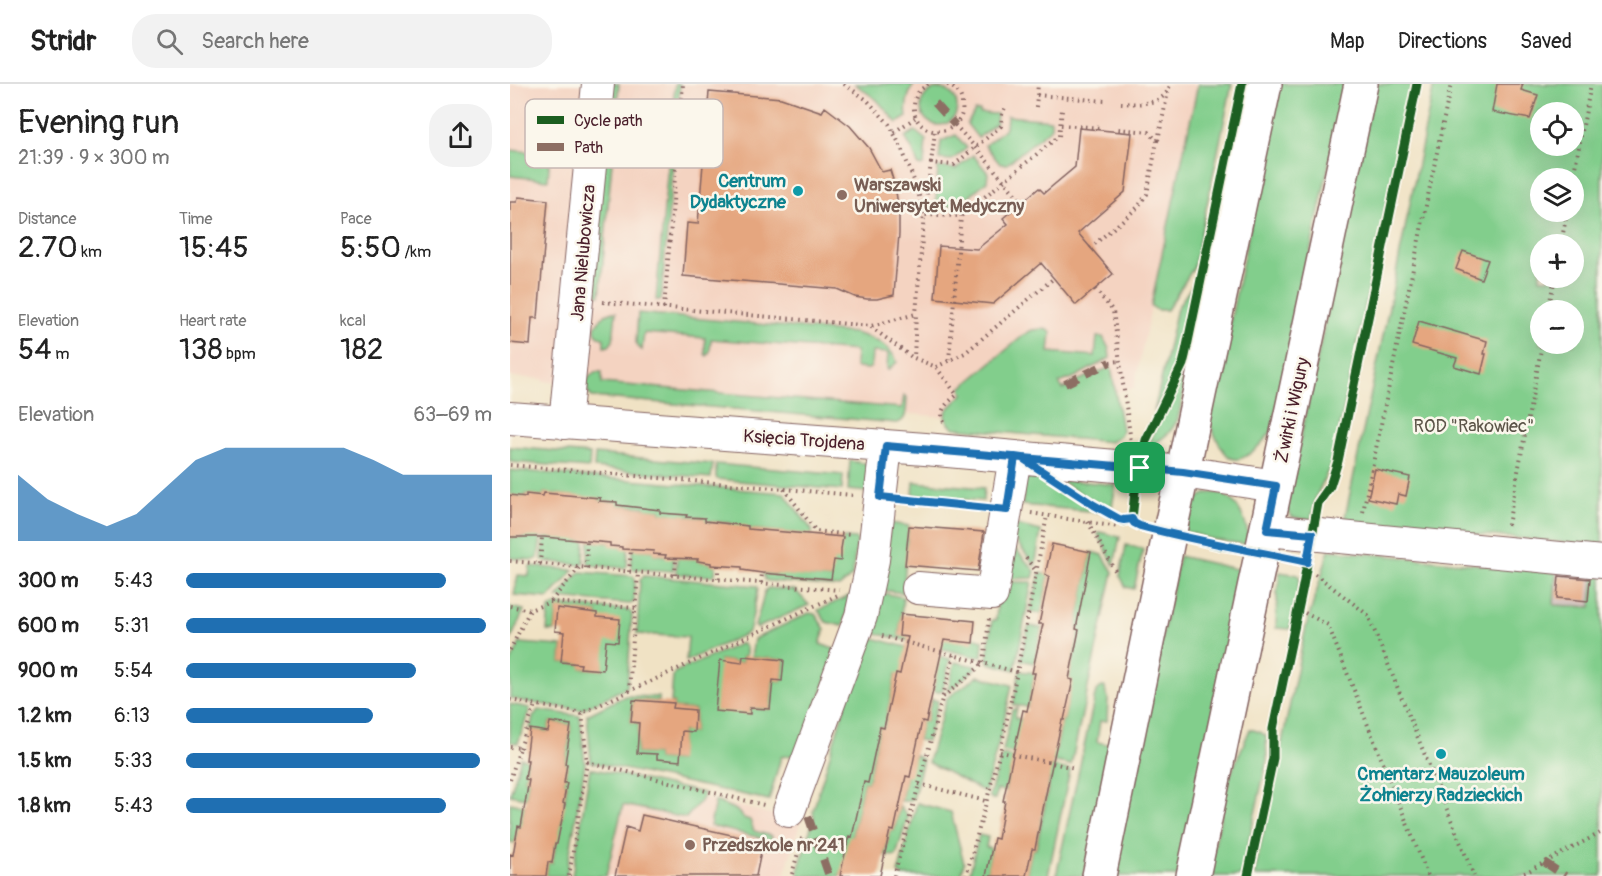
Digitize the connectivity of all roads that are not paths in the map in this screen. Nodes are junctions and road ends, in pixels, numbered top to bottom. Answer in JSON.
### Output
{"nodes":[{"id":1,"x":598,"y":84,"type":"edge"},
{"id":2,"x":1265,"y":84,"type":"edge"},
{"id":3,"x":1361,"y":84,"type":"edge"},
{"id":4,"x":597,"y":99,"type":"edge"},
{"id":5,"x":590,"y":168,"type":"edge"},
{"id":6,"x":510,"y":418,"type":"edge"},
{"id":7,"x":566,"y":423,"type":"junction"},
{"id":8,"x":886,"y":446,"type":"junction"},
{"id":9,"x":1015,"y":457,"type":"junction"},
{"id":10,"x":1183,"y":472,"type":"junction"},
{"id":11,"x":1276,"y":486,"type":"junction"},
{"id":12,"x":1267,"y":530,"type":"junction"},
{"id":13,"x":1602,"y":562,"type":"edge"},
{"id":14,"x":918,"y":588,"type":"dead end"},
{"id":15,"x":789,"y":811,"type":"road end"},
{"id":16,"x":1099,"y":876,"type":"edge"},
{"id":17,"x":1193,"y":876,"type":"edge"}],
"edges":[{"from":1,"to":4,"type":"street","name":"Jana Nielubowicza"},
{"from":2,"to":10,"type":"main road"},
{"from":3,"to":11,"type":"main road","name":"Żwirki i Wigury"},
{"from":5,"to":7,"type":"street","name":"Jana Nielubowicza"},
{"from":6,"to":7,"type":"street","name":"Księcia Trojdena"},
{"from":7,"to":8,"type":"street","name":"Księcia Trojdena"},
{"from":8,"to":9,"type":"street","name":"Księcia Trojdena"},
{"from":8,"to":15,"type":"street"},
{"from":9,"to":10,"type":"street","name":"Księcia Trojdena"},
{"from":9,"to":14,"type":"street"},
{"from":10,"to":11,"type":"street","name":"Księcia Trojdena"},
{"from":10,"to":16,"type":"main road"},
{"from":11,"to":12,"type":"main road","name":"Żwirki i Wigury"},
{"from":12,"to":13,"type":"street"},
{"from":12,"to":17,"type":"main road","name":"Żwirki i Wigury"}]}
